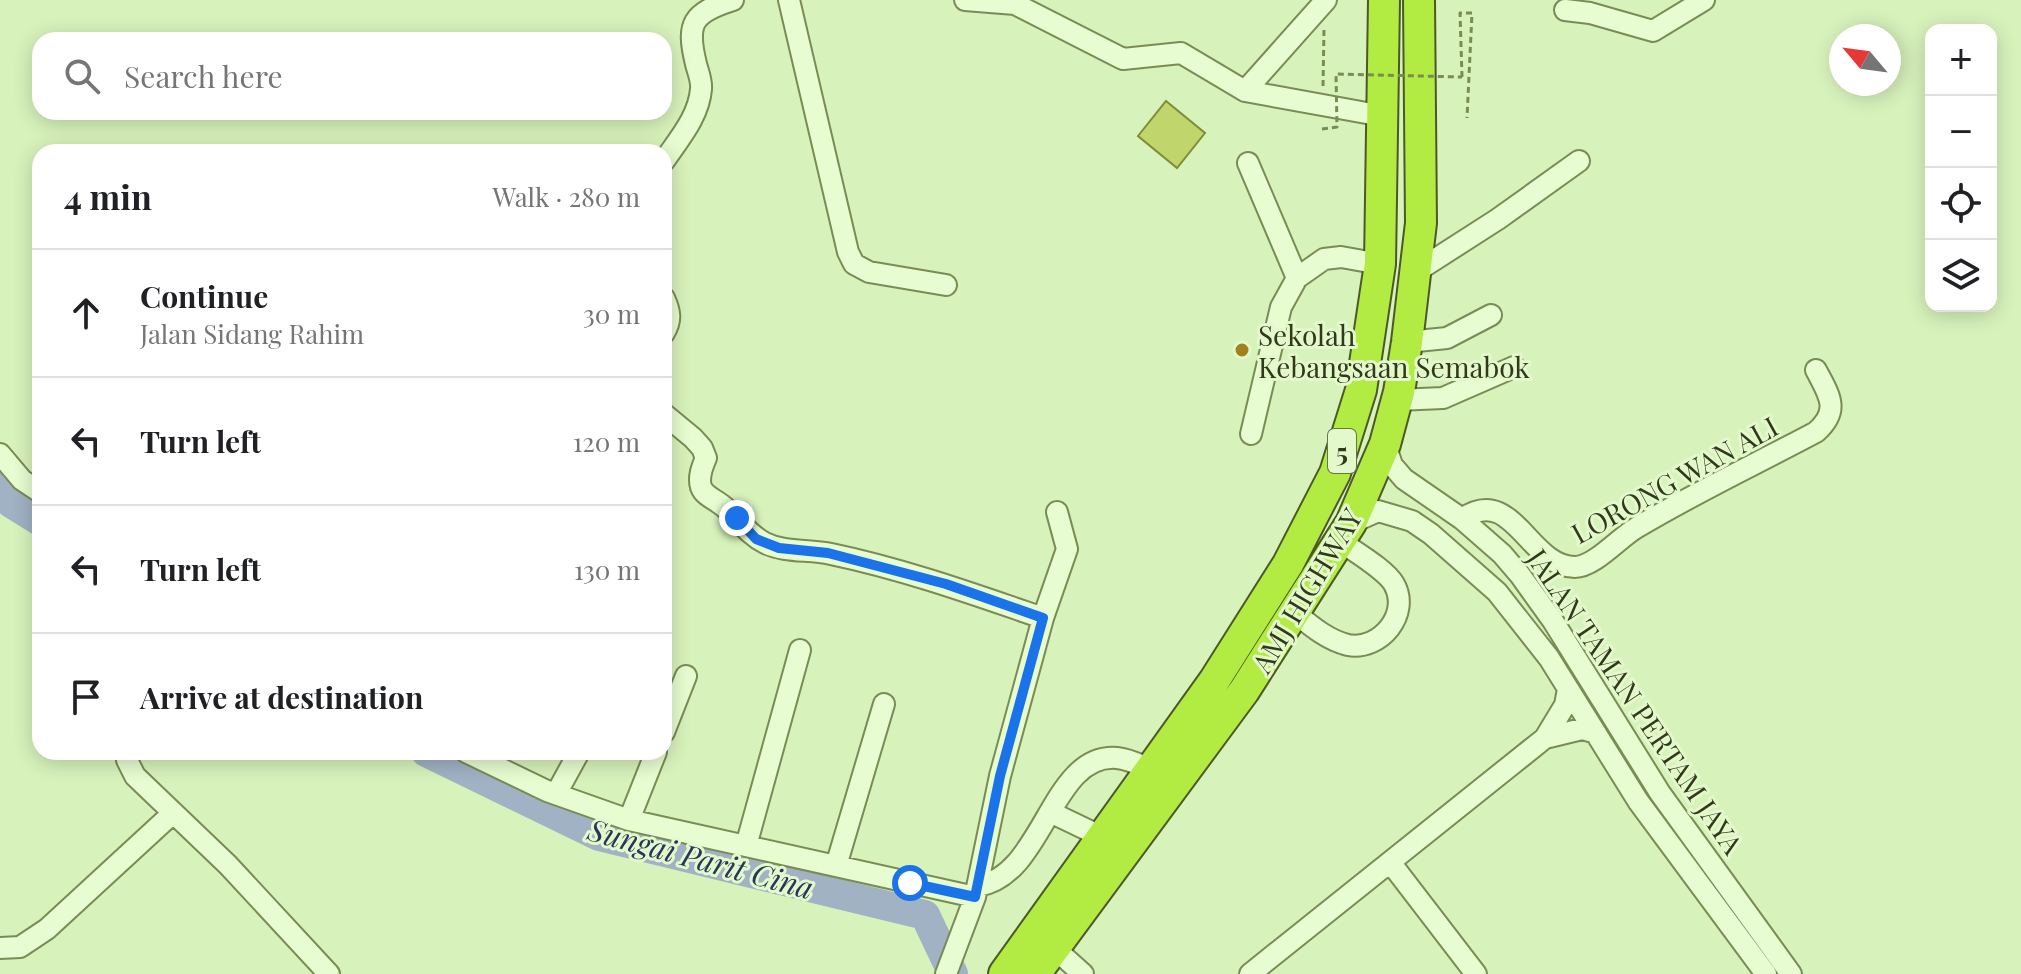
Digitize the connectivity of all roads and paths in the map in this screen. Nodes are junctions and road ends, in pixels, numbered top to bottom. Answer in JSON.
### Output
{"nodes":[{"id":1,"x":733,"y":0,"type":"edge"},
{"id":2,"x":789,"y":0,"type":"edge"},
{"id":3,"x":965,"y":0,"type":"edge"},
{"id":4,"x":1384,"y":0,"type":"edge"},
{"id":5,"x":1419,"y":0,"type":"edge"},
{"id":6,"x":1704,"y":0,"type":"edge"},
{"id":7,"x":1325,"y":9,"type":"edge"},
{"id":8,"x":1565,"y":10,"type":"dead end"},
{"id":9,"x":1245,"y":91,"type":"junction"},
{"id":10,"x":1323,"y":107,"type":"junction"},
{"id":11,"x":1383,"y":116,"type":"junction"},
{"id":12,"x":1467,"y":118,"type":"dead end"},
{"id":13,"x":672,"y":149,"type":"edge"},
{"id":14,"x":1579,"y":161,"type":"dead end"},
{"id":15,"x":1248,"y":163,"type":"dead end"},
{"id":16,"x":1380,"y":264,"type":"junction"},
{"id":17,"x":1417,"y":271,"type":"junction"},
{"id":18,"x":1297,"y":278,"type":"junction"},
{"id":19,"x":946,"y":285,"type":"dead end"},
{"id":20,"x":1491,"y":315,"type":"dead end"},
{"id":21,"x":1407,"y":342,"type":"junction"},
{"id":22,"x":1514,"y":367,"type":"dead end"},
{"id":23,"x":1816,"y":370,"type":"dead end"},
{"id":24,"x":1397,"y":400,"type":"junction"},
{"id":25,"x":672,"y":421,"type":"edge"},
{"id":26,"x":1251,"y":434,"type":"dead end"},
{"id":27,"x":1385,"y":444,"type":"junction"},
{"id":28,"x":0,"y":454,"type":"edge"},
{"id":29,"x":32,"y":487,"type":"edge"},
{"id":30,"x":1057,"y":512,"type":"dead end"},
{"id":31,"x":1462,"y":519,"type":"junction"},
{"id":32,"x":1346,"y":532,"type":"junction"},
{"id":33,"x":1294,"y":612,"type":"junction"},
{"id":34,"x":1043,"y":618,"type":"junction"},
{"id":35,"x":800,"y":650,"type":"dead end"},
{"id":36,"x":686,"y":676,"type":"dead end"},
{"id":37,"x":1568,"y":689,"type":"junction"},
{"id":38,"x":884,"y":704,"type":"dead end"},
{"id":39,"x":672,"y":712,"type":"edge"},
{"id":40,"x":1596,"y":733,"type":"junction"},
{"id":41,"x":1545,"y":738,"type":"junction"},
{"id":42,"x":127,"y":760,"type":"edge"},
{"id":43,"x":497,"y":760,"type":"edge"},
{"id":44,"x":575,"y":760,"type":"edge"},
{"id":45,"x":653,"y":760,"type":"edge"},
{"id":46,"x":1152,"y":770,"type":"junction"},
{"id":47,"x":556,"y":794,"type":"junction"},
{"id":48,"x":1050,"y":812,"type":"junction"},
{"id":49,"x":173,"y":813,"type":"junction"},
{"id":50,"x":629,"y":820,"type":"junction"},
{"id":51,"x":1100,"y":836,"type":"junction"},
{"id":52,"x":746,"y":846,"type":"junction"},
{"id":53,"x":1130,"y":847,"type":"junction"},
{"id":54,"x":1390,"y":862,"type":"junction"},
{"id":55,"x":836,"y":866,"type":"junction"},
{"id":56,"x":976,"y":892,"type":"junction"},
{"id":57,"x":0,"y":948,"type":"edge"},
{"id":58,"x":1067,"y":968,"type":"edge"},
{"id":59,"x":329,"y":974,"type":"edge"},
{"id":60,"x":946,"y":974,"type":"edge"},
{"id":61,"x":984,"y":974,"type":"edge"},
{"id":62,"x":1004,"y":974,"type":"edge"},
{"id":63,"x":1035,"y":974,"type":"edge"},
{"id":64,"x":1250,"y":974,"type":"edge"},
{"id":65,"x":1476,"y":974,"type":"edge"},
{"id":66,"x":1766,"y":974,"type":"edge"},
{"id":67,"x":1791,"y":974,"type":"edge"}],
"edges":[{"from":1,"to":13,"type":"street"},
{"from":2,"to":19,"type":"street"},
{"from":3,"to":9,"type":"street"},
{"from":4,"to":11,"type":"highway","name":"AMJ HIGHWAY","number":"5"},
{"from":5,"to":17,"type":"highway","name":"AMJ HIGHWAY","number":"5"},
{"from":6,"to":8,"type":"street"},
{"from":7,"to":9,"type":"street"},
{"from":7,"to":10,"type":"path"},
{"from":9,"to":10,"type":"street"},
{"from":10,"to":11,"type":"street"},
{"from":10,"to":12,"type":"path","bridge":true},
{"from":11,"to":16,"type":"highway","name":"AMJ HIGHWAY","number":"5"},
{"from":14,"to":17,"type":"street"},
{"from":15,"to":18,"type":"street"},
{"from":16,"to":18,"type":"street"},
{"from":16,"to":46,"type":"highway","name":"AMJ HIGHWAY","number":"5"},
{"from":17,"to":21,"type":"highway","name":"AMJ HIGHWAY","number":"5"},
{"from":18,"to":26,"type":"street"},
{"from":20,"to":21,"type":"street"},
{"from":21,"to":24,"type":"highway","name":"AMJ HIGHWAY","number":"5"},
{"from":22,"to":24,"type":"street"},
{"from":23,"to":31,"type":"street","name":"LORONG WAN ALI"},
{"from":24,"to":27,"type":"highway","name":"AMJ HIGHWAY","number":"5"},
{"from":25,"to":34,"type":"street"},
{"from":27,"to":31,"type":"street","name":"JALAN TAMAN PERTAM JAYA"},
{"from":27,"to":32,"type":"highway","name":"AMJ HIGHWAY","number":"5"},
{"from":28,"to":29,"type":"street"},
{"from":30,"to":34,"type":"street"},
{"from":31,"to":67,"type":"street","name":"JALAN TAMAN PERTAM JAYA"},
{"from":32,"to":33,"type":"highway","name":"AMJ HIGHWAY","number":"5"},
{"from":32,"to":33,"type":"street"},
{"from":32,"to":37,"type":"street","name":"JALAN TAMAN PERTAM JAYA"},
{"from":33,"to":53,"type":"highway","name":"AMJ HIGHWAY","number":"5"},
{"from":34,"to":56,"type":"street"},
{"from":35,"to":52,"type":"street"},
{"from":36,"to":39,"type":"street"},
{"from":37,"to":40,"type":"street","name":"JALAN TAMAN PERTAM JAYA"},
{"from":37,"to":41,"type":"street"},
{"from":38,"to":55,"type":"street"},
{"from":40,"to":41,"type":"street"},
{"from":40,"to":66,"type":"street","name":"JALAN TAMAN PERTAM JAYA"},
{"from":41,"to":54,"type":"street"},
{"from":42,"to":49,"type":"street"},
{"from":43,"to":47,"type":"street"},
{"from":44,"to":47,"type":"street"},
{"from":45,"to":50,"type":"street"},
{"from":46,"to":48,"type":"street"},
{"from":46,"to":51,"type":"highway","name":"AMJ HIGHWAY","number":"5"},
{"from":47,"to":50,"type":"street"},
{"from":48,"to":51,"type":"street"},
{"from":48,"to":56,"type":"street"},
{"from":49,"to":57,"type":"street"},
{"from":49,"to":59,"type":"street"},
{"from":50,"to":52,"type":"street"},
{"from":51,"to":61,"type":"highway"},
{"from":51,"to":62,"type":"highway","name":"AMJ HIGHWAY","number":"5"},
{"from":52,"to":55,"type":"street"},
{"from":53,"to":58,"type":"highway"},
{"from":53,"to":63,"type":"highway","name":"AMJ HIGHWAY","number":"5"},
{"from":54,"to":64,"type":"street"},
{"from":54,"to":65,"type":"street"},
{"from":55,"to":56,"type":"street"},
{"from":56,"to":60,"type":"street"}]}
